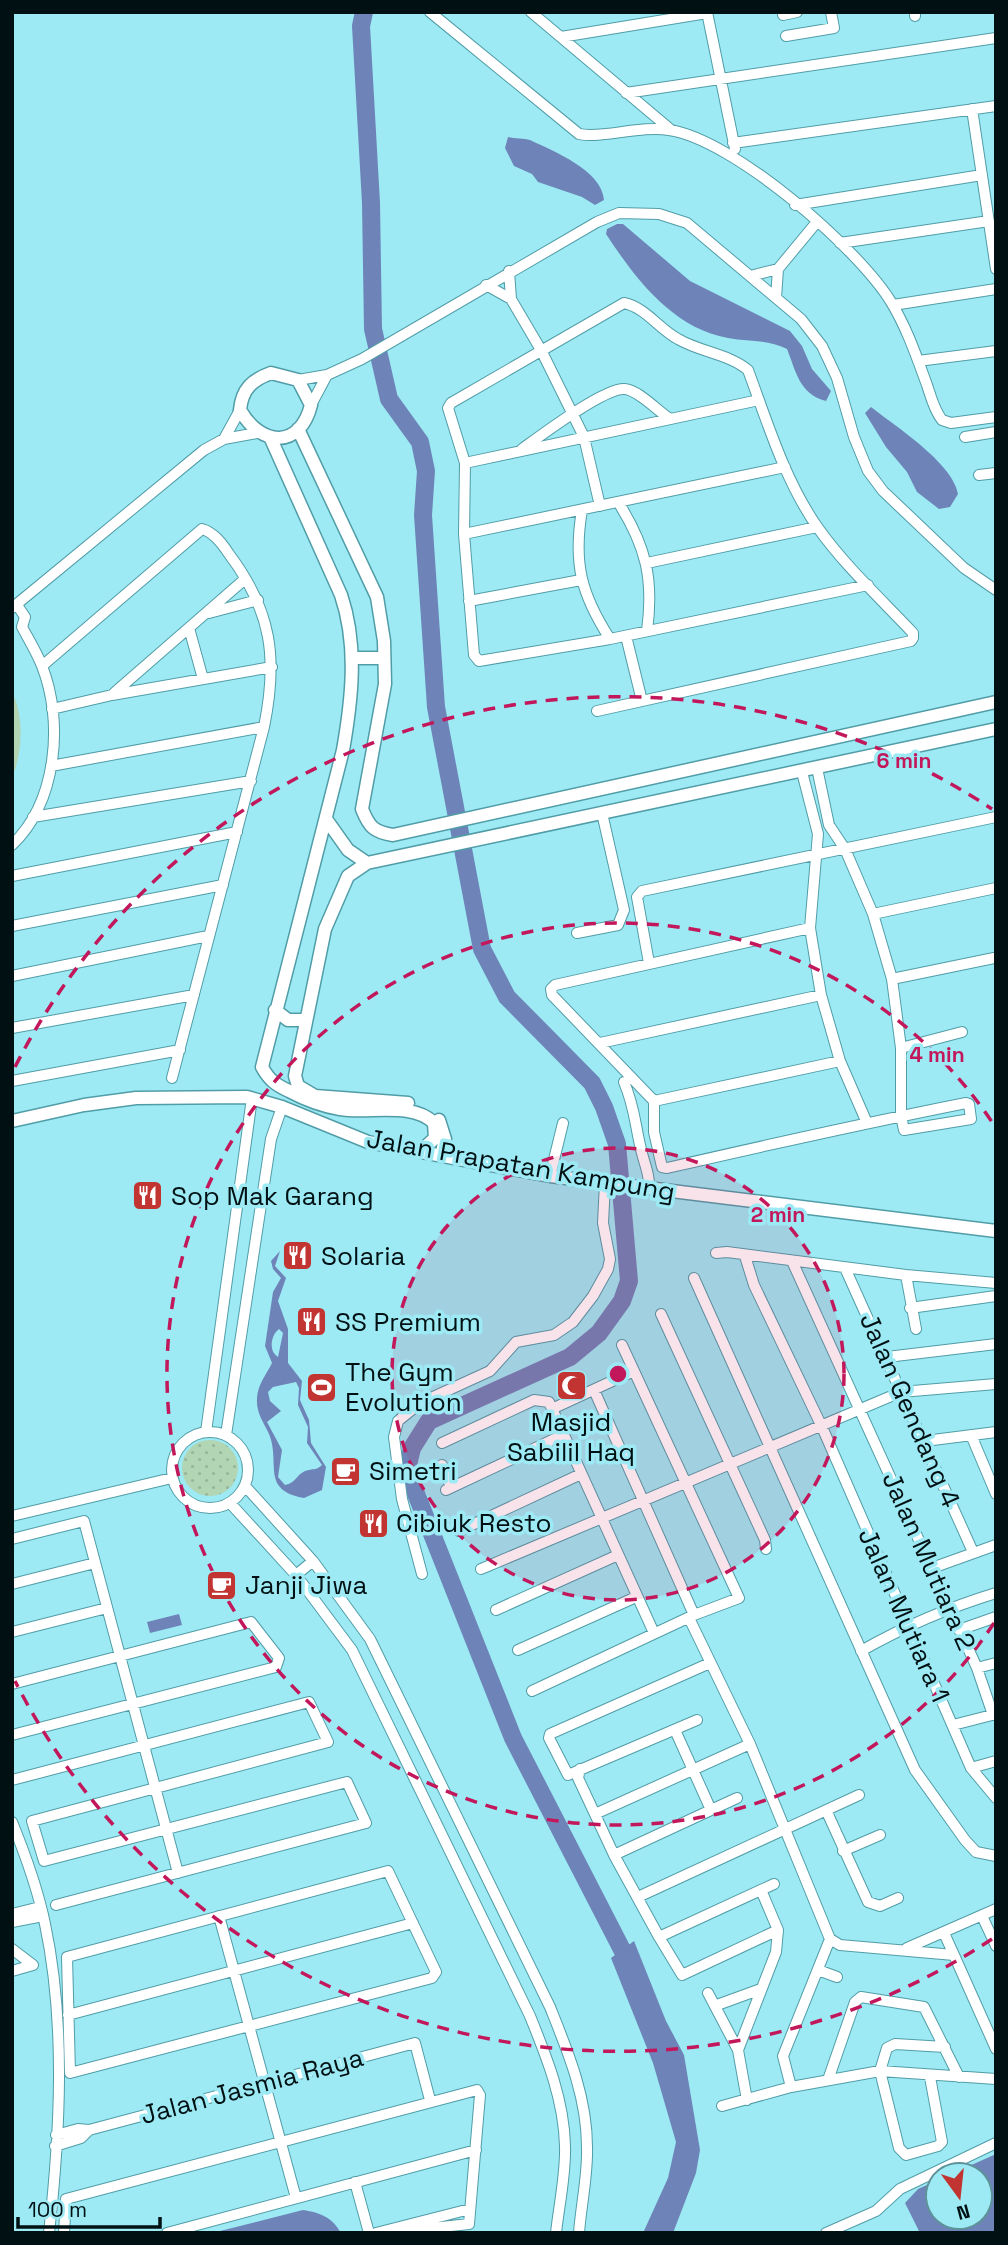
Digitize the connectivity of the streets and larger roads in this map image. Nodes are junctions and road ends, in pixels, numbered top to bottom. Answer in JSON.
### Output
{"nodes":[{"id":1,"x":430,"y":12,"type":"edge"},
{"id":2,"x":531,"y":12,"type":"edge"},
{"id":3,"x":797,"y":12,"type":"edge"},
{"id":4,"x":831,"y":12,"type":"edge"},
{"id":5,"x":707,"y":13,"type":"edge"},
{"id":6,"x":783,"y":15,"type":"dead end"},
{"id":7,"x":786,"y":36,"type":"dead end"},
{"id":8,"x":561,"y":37,"type":"junction"},
{"id":9,"x":996,"y":38,"type":"edge"},
{"id":10,"x":721,"y":79,"type":"junction"},
{"id":11,"x":626,"y":93,"type":"junction"},
{"id":12,"x":996,"y":106,"type":"edge"},
{"id":13,"x":972,"y":109,"type":"junction"},
{"id":14,"x":670,"y":130,"type":"junction"},
{"id":15,"x":733,"y":144,"type":"junction"},
{"id":16,"x":736,"y":156,"type":"junction"},
{"id":17,"x":982,"y":175,"type":"junction"},
{"id":18,"x":796,"y":205,"type":"junction"},
{"id":19,"x":989,"y":221,"type":"junction"},
{"id":20,"x":816,"y":223,"type":"junction"},
{"id":21,"x":840,"y":243,"type":"junction"},
{"id":22,"x":778,"y":269,"type":"junction"},
{"id":23,"x":996,"y":269,"type":"edge"},
{"id":24,"x":509,"y":271,"type":"junction"},
{"id":25,"x":750,"y":276,"type":"junction"},
{"id":26,"x":486,"y":285,"type":"junction"},
{"id":27,"x":996,"y":289,"type":"edge"},
{"id":28,"x":776,"y":298,"type":"junction"},
{"id":29,"x":511,"y":299,"type":"junction"},
{"id":30,"x":893,"y":305,"type":"junction"},
{"id":31,"x":541,"y":350,"type":"junction"},
{"id":32,"x":996,"y":351,"type":"edge"},
{"id":33,"x":918,"y":361,"type":"junction"},
{"id":34,"x":327,"y":375,"type":"junction"},
{"id":35,"x":298,"y":380,"type":"junction"},
{"id":36,"x":759,"y":400,"type":"junction"},
{"id":37,"x":311,"y":405,"type":"junction"},
{"id":38,"x":240,"y":410,"type":"junction"},
{"id":39,"x":573,"y":414,"type":"junction"},
{"id":40,"x":996,"y":417,"type":"edge"},
{"id":41,"x":670,"y":419,"type":"junction"},
{"id":42,"x":298,"y":429,"type":"junction"},
{"id":43,"x":996,"y":432,"type":"edge"},
{"id":44,"x":257,"y":433,"type":"junction"},
{"id":45,"x":965,"y":437,"type":"dead end"},
{"id":46,"x":584,"y":438,"type":"junction"},
{"id":47,"x":224,"y":439,"type":"junction"},
{"id":48,"x":271,"y":439,"type":"junction"},
{"id":49,"x":517,"y":452,"type":"junction"},
{"id":50,"x":465,"y":463,"type":"junction"},
{"id":51,"x":785,"y":467,"type":"junction"},
{"id":52,"x":996,"y":473,"type":"edge"},
{"id":53,"x":979,"y":475,"type":"dead end"},
{"id":54,"x":618,"y":502,"type":"junction"},
{"id":55,"x":600,"y":506,"type":"junction"},
{"id":56,"x":582,"y":510,"type":"junction"},
{"id":57,"x":817,"y":527,"type":"junction"},
{"id":58,"x":464,"y":534,"type":"junction"},
{"id":59,"x":647,"y":563,"type":"junction"},
{"id":60,"x":245,"y":579,"type":"junction"},
{"id":61,"x":581,"y":580,"type":"junction"},
{"id":62,"x":868,"y":585,"type":"junction"},
{"id":63,"x":996,"y":590,"type":"edge"},
{"id":64,"x":258,"y":600,"type":"junction"},
{"id":65,"x":469,"y":601,"type":"junction"},
{"id":66,"x":15,"y":606,"type":"edge"},
{"id":67,"x":205,"y":614,"type":"junction"},
{"id":68,"x":17,"y":628,"type":"edge"},
{"id":69,"x":189,"y":628,"type":"junction"},
{"id":70,"x":648,"y":631,"type":"junction"},
{"id":71,"x":626,"y":636,"type":"junction"},
{"id":72,"x":610,"y":639,"type":"junction"},
{"id":73,"x":352,"y":658,"type":"junction"},
{"id":74,"x":384,"y":658,"type":"junction"},
{"id":75,"x":43,"y":666,"type":"junction"},
{"id":76,"x":272,"y":667,"type":"junction"},
{"id":77,"x":203,"y":679,"type":"junction"},
{"id":78,"x":112,"y":695,"type":"junction"},
{"id":79,"x":642,"y":701,"type":"junction"},
{"id":80,"x":996,"y":702,"type":"edge"},
{"id":81,"x":52,"y":709,"type":"junction"},
{"id":82,"x":597,"y":711,"type":"dead end"},
{"id":83,"x":264,"y":727,"type":"junction"},
{"id":84,"x":996,"y":729,"type":"edge"},
{"id":85,"x":813,"y":743,"type":"junction"},
{"id":86,"x":796,"y":747,"type":"junction"},
{"id":87,"x":51,"y":766,"type":"junction"},
{"id":88,"x":817,"y":768,"type":"junction"},
{"id":89,"x":802,"y":772,"type":"junction"},
{"id":90,"x":251,"y":781,"type":"junction"},
{"id":91,"x":602,"y":813,"type":"junction"},
{"id":92,"x":33,"y":817,"type":"junction"},
{"id":93,"x":996,"y":817,"type":"edge"},
{"id":94,"x":326,"y":819,"type":"junction"},
{"id":95,"x":237,"y":832,"type":"junction"},
{"id":96,"x":12,"y":845,"type":"edge"},
{"id":97,"x":845,"y":849,"type":"junction"},
{"id":98,"x":814,"y":856,"type":"junction"},
{"id":99,"x":367,"y":863,"type":"junction"},
{"id":100,"x":12,"y":876,"type":"edge"},
{"id":101,"x":223,"y":885,"type":"junction"},
{"id":102,"x":996,"y":888,"type":"edge"},
{"id":103,"x":873,"y":914,"type":"junction"},
{"id":104,"x":12,"y":926,"type":"edge"},
{"id":105,"x":810,"y":928,"type":"junction"},
{"id":106,"x":577,"y":933,"type":"dead end"},
{"id":107,"x":208,"y":936,"type":"junction"},
{"id":108,"x":994,"y":958,"type":"dead end"},
{"id":109,"x":649,"y":963,"type":"junction"},
{"id":110,"x":12,"y":976,"type":"edge"},
{"id":111,"x":892,"y":979,"type":"junction"},
{"id":112,"x":194,"y":995,"type":"junction"},
{"id":113,"x":821,"y":995,"type":"junction"},
{"id":114,"x":275,"y":1010,"type":"junction"},
{"id":115,"x":305,"y":1020,"type":"junction"},
{"id":116,"x":12,"y":1028,"type":"edge"},
{"id":117,"x":962,"y":1031,"type":"dead end"},
{"id":118,"x":600,"y":1043,"type":"junction"},
{"id":119,"x":901,"y":1048,"type":"junction"},
{"id":120,"x":180,"y":1050,"type":"junction"},
{"id":121,"x":840,"y":1061,"type":"junction"},
{"id":122,"x":172,"y":1078,"type":"dead end"},
{"id":123,"x":12,"y":1081,"type":"edge"},
{"id":124,"x":624,"y":1082,"type":"dead end"},
{"id":125,"x":252,"y":1098,"type":"junction"},
{"id":126,"x":654,"y":1101,"type":"junction"},
{"id":127,"x":282,"y":1107,"type":"junction"},
{"id":128,"x":901,"y":1116,"type":"junction"},
{"id":129,"x":12,"y":1121,"type":"edge"},
{"id":130,"x":563,"y":1123,"type":"dead end"},
{"id":131,"x":867,"y":1124,"type":"junction"},
{"id":132,"x":420,"y":1152,"type":"junction"},
{"id":133,"x":441,"y":1156,"type":"junction"},
{"id":134,"x":550,"y":1175,"type":"junction"},
{"id":135,"x":606,"y":1183,"type":"junction"},
{"id":136,"x":644,"y":1188,"type":"junction"},
{"id":137,"x":996,"y":1231,"type":"edge"},
{"id":138,"x":716,"y":1253,"type":"dead end"},
{"id":139,"x":745,"y":1256,"type":"junction"},
{"id":140,"x":792,"y":1261,"type":"junction"},
{"id":141,"x":845,"y":1268,"type":"junction"},
{"id":142,"x":906,"y":1275,"type":"junction"},
{"id":143,"x":694,"y":1278,"type":"dead end"},
{"id":144,"x":996,"y":1283,"type":"edge"},
{"id":145,"x":996,"y":1296,"type":"edge"},
{"id":146,"x":910,"y":1308,"type":"junction"},
{"id":147,"x":660,"y":1314,"type":"dead end"},
{"id":148,"x":916,"y":1329,"type":"dead end"},
{"id":149,"x":996,"y":1344,"type":"edge"},
{"id":150,"x":622,"y":1345,"type":"dead end"},
{"id":151,"x":887,"y":1357,"type":"junction"},
{"id":152,"x":634,"y":1371,"type":"junction"},
{"id":153,"x":996,"y":1384,"type":"edge"},
{"id":154,"x":594,"y":1390,"type":"junction"},
{"id":155,"x":901,"y":1392,"type":"junction"},
{"id":156,"x":554,"y":1408,"type":"junction"},
{"id":157,"x":862,"y":1408,"type":"junction"},
{"id":158,"x":822,"y":1427,"type":"junction"},
{"id":159,"x":206,"y":1432,"type":"junction"},
{"id":160,"x":996,"y":1432,"type":"edge"},
{"id":161,"x":226,"y":1435,"type":"junction"},
{"id":162,"x":563,"y":1435,"type":"junction"},
{"id":163,"x":971,"y":1435,"type":"junction"},
{"id":164,"x":925,"y":1441,"type":"junction"},
{"id":165,"x":442,"y":1443,"type":"dead end"},
{"id":166,"x":766,"y":1450,"type":"junction"},
{"id":167,"x":734,"y":1463,"type":"junction"},
{"id":168,"x":442,"y":1465,"type":"dead end"},
{"id":169,"x":581,"y":1474,"type":"junction"},
{"id":170,"x":993,"y":1476,"type":"edge"},
{"id":171,"x":172,"y":1478,"type":"junction"},
{"id":172,"x":686,"y":1484,"type":"junction"},
{"id":173,"x":245,"y":1486,"type":"junction"},
{"id":174,"x":996,"y":1494,"type":"edge"},
{"id":175,"x":642,"y":1502,"type":"junction"},
{"id":176,"x":230,"y":1503,"type":"junction"},
{"id":177,"x":12,"y":1516,"type":"edge"},
{"id":178,"x":602,"y":1517,"type":"junction"},
{"id":179,"x":459,"y":1531,"type":"dead end"},
{"id":180,"x":12,"y":1539,"type":"edge"},
{"id":181,"x":996,"y":1545,"type":"edge"},
{"id":182,"x":766,"y":1549,"type":"dead end"},
{"id":183,"x":973,"y":1552,"type":"junction"},
{"id":184,"x":618,"y":1555,"type":"junction"},
{"id":185,"x":313,"y":1560,"type":"junction"},
{"id":186,"x":95,"y":1563,"type":"junction"},
{"id":187,"x":932,"y":1568,"type":"junction"},
{"id":188,"x":481,"y":1569,"type":"dead end"},
{"id":189,"x":422,"y":1574,"type":"dead end"},
{"id":190,"x":296,"y":1575,"type":"junction"},
{"id":191,"x":12,"y":1584,"type":"edge"},
{"id":192,"x":996,"y":1593,"type":"edge"},
{"id":193,"x":636,"y":1597,"type":"junction"},
{"id":194,"x":948,"y":1607,"type":"junction"},
{"id":195,"x":107,"y":1608,"type":"junction"},
{"id":196,"x":496,"y":1610,"type":"dead end"},
{"id":197,"x":692,"y":1616,"type":"junction"},
{"id":198,"x":996,"y":1616,"type":"edge"},
{"id":199,"x":907,"y":1625,"type":"junction"},
{"id":200,"x":959,"y":1630,"type":"junction"},
{"id":201,"x":12,"y":1632,"type":"edge"},
{"id":202,"x":654,"y":1633,"type":"junction"},
{"id":203,"x":518,"y":1650,"type":"dead end"},
{"id":204,"x":861,"y":1651,"type":"junction"},
{"id":205,"x":120,"y":1656,"type":"junction"},
{"id":206,"x":996,"y":1662,"type":"edge"},
{"id":207,"x":710,"y":1663,"type":"junction"},
{"id":208,"x":977,"y":1668,"type":"junction"},
{"id":209,"x":12,"y":1684,"type":"edge"},
{"id":210,"x":532,"y":1691,"type":"dead end"},
{"id":211,"x":133,"y":1704,"type":"junction"},
{"id":212,"x":994,"y":1714,"type":"edge"},
{"id":213,"x":697,"y":1720,"type":"dead end"},
{"id":214,"x":953,"y":1725,"type":"junction"},
{"id":215,"x":675,"y":1730,"type":"junction"},
{"id":216,"x":12,"y":1735,"type":"edge"},
{"id":217,"x":750,"y":1744,"type":"junction"},
{"id":218,"x":144,"y":1745,"type":"junction"},
{"id":219,"x":996,"y":1761,"type":"edge"},
{"id":220,"x":971,"y":1768,"type":"junction"},
{"id":221,"x":580,"y":1769,"type":"junction"},
{"id":222,"x":693,"y":1770,"type":"junction"},
{"id":223,"x":12,"y":1780,"type":"edge"},
{"id":224,"x":156,"y":1788,"type":"junction"},
{"id":225,"x":859,"y":1795,"type":"dead end"},
{"id":226,"x":737,"y":1798,"type":"dead end"},
{"id":227,"x":996,"y":1798,"type":"edge"},
{"id":228,"x":710,"y":1810,"type":"junction"},
{"id":229,"x":826,"y":1810,"type":"junction"},
{"id":230,"x":595,"y":1814,"type":"junction"},
{"id":231,"x":12,"y":1822,"type":"edge"},
{"id":232,"x":786,"y":1827,"type":"junction"},
{"id":233,"x":167,"y":1829,"type":"junction"},
{"id":234,"x":880,"y":1835,"type":"dead end"},
{"id":235,"x":844,"y":1851,"type":"junction"},
{"id":236,"x":614,"y":1855,"type":"junction"},
{"id":237,"x":996,"y":1856,"type":"edge"},
{"id":238,"x":178,"y":1873,"type":"junction"},
{"id":239,"x":774,"y":1884,"type":"dead end"},
{"id":240,"x":761,"y":1890,"type":"junction"},
{"id":241,"x":638,"y":1897,"type":"junction"},
{"id":242,"x":898,"y":1898,"type":"dead end"},
{"id":243,"x":56,"y":1905,"type":"dead end"},
{"id":244,"x":996,"y":1909,"type":"edge"},
{"id":245,"x":42,"y":1911,"type":"junction"},
{"id":246,"x":12,"y":1914,"type":"edge"},
{"id":247,"x":219,"y":1916,"type":"junction"},
{"id":248,"x":982,"y":1916,"type":"junction"},
{"id":249,"x":12,"y":1922,"type":"edge"},
{"id":250,"x":413,"y":1923,"type":"junction"},
{"id":251,"x":778,"y":1930,"type":"junction"},
{"id":252,"x":944,"y":1933,"type":"junction"},
{"id":253,"x":659,"y":1937,"type":"junction"},
{"id":254,"x":830,"y":1939,"type":"junction"},
{"id":255,"x":996,"y":1946,"type":"edge"},
{"id":256,"x":12,"y":1949,"type":"edge"},
{"id":257,"x":904,"y":1950,"type":"junction"},
{"id":258,"x":954,"y":1955,"type":"junction"},
{"id":259,"x":818,"y":1970,"type":"junction"},
{"id":260,"x":12,"y":1971,"type":"edge"},
{"id":261,"x":234,"y":1971,"type":"junction"},
{"id":262,"x":837,"y":1978,"type":"dead end"},
{"id":263,"x":761,"y":1989,"type":"junction"},
{"id":264,"x":708,"y":1993,"type":"dead end"},
{"id":265,"x":717,"y":2006,"type":"junction"},
{"id":266,"x":68,"y":2015,"type":"junction"},
{"id":267,"x":249,"y":2026,"type":"junction"},
{"id":268,"x":945,"y":2047,"type":"junction"},
{"id":269,"x":996,"y":2049,"type":"edge"},
{"id":270,"x":738,"y":2050,"type":"junction"},
{"id":271,"x":880,"y":2071,"type":"junction"},
{"id":272,"x":930,"y":2077,"type":"junction"},
{"id":273,"x":960,"y":2077,"type":"junction"},
{"id":274,"x":996,"y":2079,"type":"edge"},
{"id":275,"x":828,"y":2080,"type":"junction"},
{"id":276,"x":264,"y":2083,"type":"junction"},
{"id":277,"x":791,"y":2087,"type":"junction"},
{"id":278,"x":747,"y":2100,"type":"junction"},
{"id":279,"x":430,"y":2101,"type":"junction"},
{"id":280,"x":722,"y":2106,"type":"dead end"},
{"id":281,"x":55,"y":2141,"type":"junction"},
{"id":282,"x":280,"y":2141,"type":"junction"},
{"id":283,"x":996,"y":2143,"type":"edge"},
{"id":284,"x":475,"y":2150,"type":"junction"},
{"id":285,"x":355,"y":2182,"type":"junction"},
{"id":286,"x":296,"y":2198,"type":"junction"},
{"id":287,"x":470,"y":2208,"type":"junction"},
{"id":288,"x":844,"y":2229,"type":"edge"},
{"id":289,"x":49,"y":2233,"type":"edge"},
{"id":290,"x":64,"y":2233,"type":"edge"},
{"id":291,"x":167,"y":2233,"type":"edge"},
{"id":292,"x":369,"y":2233,"type":"edge"},
{"id":293,"x":376,"y":2233,"type":"edge"},
{"id":294,"x":386,"y":2233,"type":"edge"},
{"id":295,"x":556,"y":2233,"type":"edge"},
{"id":296,"x":579,"y":2233,"type":"edge"},
{"id":297,"x":826,"y":2233,"type":"edge"}],
"edges":[{"from":1,"to":14,"type":"street"},
{"from":2,"to":8,"type":"street"},
{"from":3,"to":6,"type":"street"},
{"from":4,"to":7,"type":"street"},
{"from":5,"to":8,"type":"street"},
{"from":5,"to":10,"type":"street"},
{"from":8,"to":11,"type":"street"},
{"from":9,"to":10,"type":"street"},
{"from":10,"to":11,"type":"street"},
{"from":10,"to":15,"type":"street"},
{"from":11,"to":14,"type":"street"},
{"from":12,"to":13,"type":"street"},
{"from":13,"to":15,"type":"street"},
{"from":13,"to":17,"type":"street"},
{"from":14,"to":16,"type":"street"},
{"from":15,"to":16,"type":"street"},
{"from":16,"to":18,"type":"street"},
{"from":17,"to":18,"type":"street"},
{"from":17,"to":19,"type":"street"},
{"from":18,"to":20,"type":"street"},
{"from":19,"to":21,"type":"street"},
{"from":19,"to":23,"type":"street"},
{"from":20,"to":21,"type":"street"},
{"from":20,"to":22,"type":"street"},
{"from":21,"to":30,"type":"street"},
{"from":22,"to":25,"type":"street"},
{"from":22,"to":28,"type":"street"},
{"from":24,"to":25,"type":"street"},
{"from":24,"to":26,"type":"street"},
{"from":24,"to":29,"type":"street"},
{"from":25,"to":28,"type":"street"},
{"from":26,"to":29,"type":"street"},
{"from":26,"to":34,"type":"street"},
{"from":27,"to":30,"type":"street"},
{"from":28,"to":63,"type":"street"},
{"from":29,"to":31,"type":"street"},
{"from":30,"to":33,"type":"street"},
{"from":31,"to":36,"type":"street"},
{"from":31,"to":39,"type":"street"},
{"from":31,"to":50,"type":"street"},
{"from":32,"to":33,"type":"street"},
{"from":33,"to":40,"type":"street"},
{"from":34,"to":35,"type":"street"},
{"from":34,"to":37,"type":"street"},
{"from":35,"to":37,"type":"street"},
{"from":35,"to":38,"type":"street"},
{"from":36,"to":41,"type":"street"},
{"from":36,"to":51,"type":"street"},
{"from":37,"to":42,"type":"street"},
{"from":38,"to":44,"type":"street"},
{"from":38,"to":47,"type":"street"},
{"from":39,"to":41,"type":"street"},
{"from":39,"to":46,"type":"street"},
{"from":39,"to":49,"type":"street"},
{"from":41,"to":46,"type":"street"},
{"from":42,"to":48,"type":"street"},
{"from":42,"to":74,"type":"street"},
{"from":43,"to":45,"type":"street"},
{"from":44,"to":47,"type":"street"},
{"from":44,"to":48,"type":"street"},
{"from":46,"to":49,"type":"street"},
{"from":46,"to":55,"type":"street"},
{"from":47,"to":66,"type":"street"},
{"from":48,"to":73,"type":"street"},
{"from":49,"to":50,"type":"street"},
{"from":50,"to":58,"type":"street"},
{"from":51,"to":54,"type":"street"},
{"from":51,"to":57,"type":"street"},
{"from":52,"to":53,"type":"street"},
{"from":54,"to":55,"type":"street"},
{"from":54,"to":59,"type":"street"},
{"from":55,"to":56,"type":"street"},
{"from":56,"to":58,"type":"street"},
{"from":56,"to":61,"type":"street"},
{"from":57,"to":59,"type":"street"},
{"from":57,"to":62,"type":"street"},
{"from":58,"to":65,"type":"street"},
{"from":59,"to":70,"type":"street"},
{"from":60,"to":64,"type":"street"},
{"from":60,"to":67,"type":"street"},
{"from":60,"to":75,"type":"street"},
{"from":61,"to":65,"type":"street"},
{"from":61,"to":72,"type":"street"},
{"from":62,"to":70,"type":"street"},
{"from":62,"to":79,"type":"street"},
{"from":64,"to":67,"type":"street"},
{"from":64,"to":76,"type":"street"},
{"from":65,"to":72,"type":"street"},
{"from":66,"to":68,"type":"street"},
{"from":67,"to":69,"type":"street"},
{"from":68,"to":75,"type":"street"},
{"from":69,"to":77,"type":"street"},
{"from":69,"to":78,"type":"street"},
{"from":70,"to":71,"type":"street"},
{"from":71,"to":72,"type":"street"},
{"from":71,"to":79,"type":"street"},
{"from":73,"to":74,"type":"street"},
{"from":73,"to":94,"type":"street"},
{"from":74,"to":86,"type":"street"},
{"from":75,"to":81,"type":"street"},
{"from":76,"to":77,"type":"street"},
{"from":76,"to":83,"type":"street"},
{"from":77,"to":78,"type":"street"},
{"from":78,"to":81,"type":"street"},
{"from":79,"to":82,"type":"street"},
{"from":80,"to":85,"type":"street"},
{"from":81,"to":87,"type":"street"},
{"from":83,"to":87,"type":"street"},
{"from":83,"to":90,"type":"street"},
{"from":84,"to":88,"type":"street"},
{"from":85,"to":86,"type":"street"},
{"from":85,"to":88,"type":"street"},
{"from":86,"to":89,"type":"street"},
{"from":87,"to":92,"type":"street"},
{"from":88,"to":89,"type":"street"},
{"from":88,"to":97,"type":"street"},
{"from":89,"to":91,"type":"street"},
{"from":89,"to":98,"type":"street"},
{"from":90,"to":92,"type":"street"},
{"from":90,"to":95,"type":"street"},
{"from":91,"to":99,"type":"street"},
{"from":91,"to":106,"type":"street"},
{"from":92,"to":96,"type":"street"},
{"from":93,"to":97,"type":"street"},
{"from":94,"to":99,"type":"street"},
{"from":94,"to":114,"type":"street"},
{"from":95,"to":100,"type":"street"},
{"from":95,"to":101,"type":"street"},
{"from":97,"to":98,"type":"street"},
{"from":97,"to":103,"type":"street"},
{"from":98,"to":105,"type":"street"},
{"from":98,"to":109,"type":"street"},
{"from":99,"to":115,"type":"street"},
{"from":101,"to":104,"type":"street"},
{"from":101,"to":107,"type":"street"},
{"from":102,"to":103,"type":"street"},
{"from":103,"to":111,"type":"street"},
{"from":105,"to":109,"type":"street"},
{"from":105,"to":113,"type":"street"},
{"from":107,"to":110,"type":"street"},
{"from":107,"to":112,"type":"street"},
{"from":108,"to":111,"type":"street"},
{"from":109,"to":118,"type":"street"},
{"from":111,"to":119,"type":"street"},
{"from":112,"to":116,"type":"street"},
{"from":112,"to":120,"type":"street"},
{"from":113,"to":118,"type":"street"},
{"from":113,"to":121,"type":"street"},
{"from":114,"to":115,"type":"street"},
{"from":114,"to":132,"type":"street"},
{"from":115,"to":133,"type":"street"},
{"from":117,"to":119,"type":"street"},
{"from":118,"to":126,"type":"street"},
{"from":119,"to":128,"type":"street"},
{"from":120,"to":122,"type":"street"},
{"from":120,"to":123,"type":"street"},
{"from":121,"to":126,"type":"street"},
{"from":121,"to":131,"type":"street"},
{"from":124,"to":136,"type":"street"},
{"from":125,"to":127,"type":"street","name":"Jalan Prapatan Kampung"},
{"from":125,"to":129,"type":"street","name":"Jalan Prapatan Kampung"},
{"from":125,"to":159,"type":"street"},
{"from":126,"to":131,"type":"street"},
{"from":127,"to":132,"type":"street","name":"Jalan Prapatan Kampung"},
{"from":127,"to":161,"type":"street"},
{"from":128,"to":128,"type":"street"},
{"from":128,"to":131,"type":"street"},
{"from":130,"to":134,"type":"street"},
{"from":132,"to":133,"type":"street","name":"Jalan Prapatan Kampung"},
{"from":133,"to":134,"type":"street","name":"Jalan Prapatan Kampung"},
{"from":134,"to":135,"type":"street","name":"Jalan Prapatan Kampung"},
{"from":135,"to":136,"type":"street","name":"Jalan Prapatan Kampung"},
{"from":135,"to":189,"type":"street"},
{"from":136,"to":137,"type":"street","name":"Jalan Prapatan Kampung"},
{"from":138,"to":139,"type":"street"},
{"from":139,"to":140,"type":"street"},
{"from":139,"to":158,"type":"street","name":"Jalan Mutiara 1"},
{"from":140,"to":141,"type":"street"},
{"from":140,"to":157,"type":"street","name":"Jalan Mutiara 2"},
{"from":141,"to":142,"type":"street"},
{"from":141,"to":151,"type":"street","name":"Jalan Gendang 4"},
{"from":142,"to":144,"type":"street"},
{"from":142,"to":146,"type":"street"},
{"from":143,"to":166,"type":"street"},
{"from":145,"to":146,"type":"street"},
{"from":146,"to":148,"type":"street"},
{"from":147,"to":167,"type":"street"},
{"from":149,"to":151,"type":"street"},
{"from":150,"to":152,"type":"street"},
{"from":151,"to":155,"type":"street","name":"Jalan Gendang 4"},
{"from":152,"to":154,"type":"street"},
{"from":152,"to":172,"type":"street"},
{"from":153,"to":155,"type":"street"},
{"from":154,"to":156,"type":"street"},
{"from":154,"to":175,"type":"street"},
{"from":155,"to":157,"type":"street"},
{"from":155,"to":164,"type":"street","name":"Jalan Gendang 4"},
{"from":156,"to":162,"type":"street"},
{"from":156,"to":165,"type":"street"},
{"from":157,"to":158,"type":"street"},
{"from":157,"to":187,"type":"street","name":"Jalan Mutiara 2"},
{"from":158,"to":166,"type":"street"},
{"from":158,"to":199,"type":"street","name":"Jalan Mutiara 1"},
{"from":159,"to":161,"type":"street"},
{"from":159,"to":171,"type":"street"},
{"from":160,"to":163,"type":"street"},
{"from":161,"to":173,"type":"street"},
{"from":162,"to":168,"type":"street"},
{"from":162,"to":169,"type":"street"},
{"from":163,"to":164,"type":"street"},
{"from":163,"to":170,"type":"street"},
{"from":164,"to":183,"type":"street","name":"Jalan Gendang 4"},
{"from":166,"to":167,"type":"street"},
{"from":166,"to":204,"type":"street"},
{"from":167,"to":172,"type":"street"},
{"from":167,"to":182,"type":"street"},
{"from":169,"to":178,"type":"street"},
{"from":169,"to":179,"type":"street"},
{"from":170,"to":174,"type":"street"},
{"from":171,"to":176,"type":"street"},
{"from":171,"to":177,"type":"street"},
{"from":172,"to":175,"type":"street"},
{"from":172,"to":197,"type":"street"},
{"from":173,"to":176,"type":"street"},
{"from":173,"to":185,"type":"street"},
{"from":175,"to":178,"type":"street"},
{"from":175,"to":197,"type":"street"},
{"from":176,"to":190,"type":"street"},
{"from":178,"to":184,"type":"street"},
{"from":178,"to":188,"type":"street"},
{"from":180,"to":186,"type":"street"},
{"from":181,"to":183,"type":"street"},
{"from":183,"to":187,"type":"street"},
{"from":184,"to":193,"type":"street"},
{"from":184,"to":196,"type":"street"},
{"from":185,"to":190,"type":"street"},
{"from":185,"to":296,"type":"street"},
{"from":186,"to":191,"type":"street"},
{"from":186,"to":195,"type":"street"},
{"from":187,"to":194,"type":"street","name":"Jalan Mutiara 2"},
{"from":190,"to":295,"type":"street"},
{"from":192,"to":194,"type":"street"},
{"from":193,"to":202,"type":"street"},
{"from":193,"to":203,"type":"street"},
{"from":194,"to":199,"type":"street"},
{"from":194,"to":200,"type":"street","name":"Jalan Mutiara 2"},
{"from":195,"to":201,"type":"street"},
{"from":195,"to":205,"type":"street"},
{"from":197,"to":202,"type":"street"},
{"from":197,"to":207,"type":"street"},
{"from":198,"to":200,"type":"street"},
{"from":199,"to":204,"type":"street"},
{"from":199,"to":214,"type":"street","name":"Jalan Mutiara 1"},
{"from":200,"to":208,"type":"street","name":"Jalan Mutiara 2"},
{"from":202,"to":210,"type":"street"},
{"from":204,"to":237,"type":"street"},
{"from":205,"to":209,"type":"street"},
{"from":205,"to":211,"type":"street"},
{"from":205,"to":211,"type":"street"},
{"from":206,"to":208,"type":"street"},
{"from":207,"to":217,"type":"street"},
{"from":207,"to":221,"type":"street"},
{"from":208,"to":212,"type":"street","name":"Jalan Mutiara 2"},
{"from":211,"to":216,"type":"street"},
{"from":211,"to":218,"type":"street"},
{"from":212,"to":214,"type":"street"},
{"from":213,"to":215,"type":"street"},
{"from":214,"to":220,"type":"street","name":"Jalan Mutiara 1"},
{"from":215,"to":221,"type":"street"},
{"from":215,"to":222,"type":"street"},
{"from":217,"to":222,"type":"street"},
{"from":217,"to":232,"type":"street"},
{"from":218,"to":223,"type":"street"},
{"from":218,"to":224,"type":"street"},
{"from":218,"to":224,"type":"street"},
{"from":219,"to":220,"type":"street"},
{"from":220,"to":227,"type":"street","name":"Jalan Mutiara 1"},
{"from":221,"to":230,"type":"street"},
{"from":222,"to":228,"type":"street"},
{"from":222,"to":230,"type":"street"},
{"from":224,"to":233,"type":"street"},
{"from":224,"to":233,"type":"street"},
{"from":225,"to":229,"type":"street"},
{"from":226,"to":228,"type":"street"},
{"from":228,"to":236,"type":"street"},
{"from":229,"to":232,"type":"street"},
{"from":229,"to":235,"type":"street"},
{"from":230,"to":236,"type":"street"},
{"from":231,"to":245,"type":"street"},
{"from":232,"to":241,"type":"street"},
{"from":232,"to":254,"type":"street"},
{"from":233,"to":238,"type":"street"},
{"from":233,"to":238,"type":"street"},
{"from":234,"to":235,"type":"street"},
{"from":235,"to":242,"type":"street"},
{"from":236,"to":241,"type":"street"},
{"from":238,"to":243,"type":"street"},
{"from":239,"to":240,"type":"street"},
{"from":240,"to":251,"type":"street"},
{"from":240,"to":253,"type":"street"},
{"from":241,"to":253,"type":"street"},
{"from":244,"to":248,"type":"street"},
{"from":245,"to":246,"type":"street"},
{"from":245,"to":249,"type":"street"},
{"from":245,"to":281,"type":"street"},
{"from":247,"to":250,"type":"street"},
{"from":247,"to":261,"type":"street"},
{"from":247,"to":266,"type":"street"},
{"from":248,"to":252,"type":"street"},
{"from":248,"to":255,"type":"street"},
{"from":250,"to":261,"type":"street"},
{"from":250,"to":267,"type":"street"},
{"from":251,"to":253,"type":"street"},
{"from":251,"to":263,"type":"street"},
{"from":252,"to":257,"type":"street"},
{"from":252,"to":258,"type":"street"},
{"from":254,"to":257,"type":"street"},
{"from":254,"to":259,"type":"street"},
{"from":256,"to":260,"type":"street"},
{"from":257,"to":258,"type":"street"},
{"from":258,"to":269,"type":"street"},
{"from":259,"to":262,"type":"street"},
{"from":259,"to":277,"type":"street"},
{"from":261,"to":266,"type":"street"},
{"from":261,"to":267,"type":"street"},
{"from":263,"to":265,"type":"street"},
{"from":263,"to":270,"type":"street"},
{"from":264,"to":265,"type":"street"},
{"from":265,"to":270,"type":"street"},
{"from":266,"to":267,"type":"street"},
{"from":267,"to":276,"type":"street"},
{"from":268,"to":271,"type":"street"},
{"from":268,"to":273,"type":"street"},
{"from":268,"to":275,"type":"street"},
{"from":270,"to":278,"type":"street"},
{"from":271,"to":272,"type":"street"},
{"from":271,"to":272,"type":"street"},
{"from":271,"to":275,"type":"street"},
{"from":272,"to":273,"type":"street"},
{"from":273,"to":274,"type":"street"},
{"from":275,"to":277,"type":"street"},
{"from":276,"to":279,"type":"street","name":"Jalan Jasmia Raya"},
{"from":276,"to":281,"type":"street","name":"Jalan Jasmia Raya"},
{"from":276,"to":282,"type":"street"},
{"from":277,"to":278,"type":"street"},
{"from":278,"to":280,"type":"street"},
{"from":279,"to":282,"type":"street"},
{"from":279,"to":284,"type":"street"},
{"from":281,"to":289,"type":"street"},
{"from":282,"to":286,"type":"street"},
{"from":282,"to":290,"type":"street"},
{"from":283,"to":288,"type":"street"},
{"from":284,"to":285,"type":"street"},
{"from":284,"to":287,"type":"street"},
{"from":285,"to":286,"type":"street"},
{"from":285,"to":292,"type":"street"},
{"from":286,"to":291,"type":"street"},
{"from":287,"to":293,"type":"street"},
{"from":287,"to":294,"type":"street"},
{"from":288,"to":297,"type":"street"}]}
